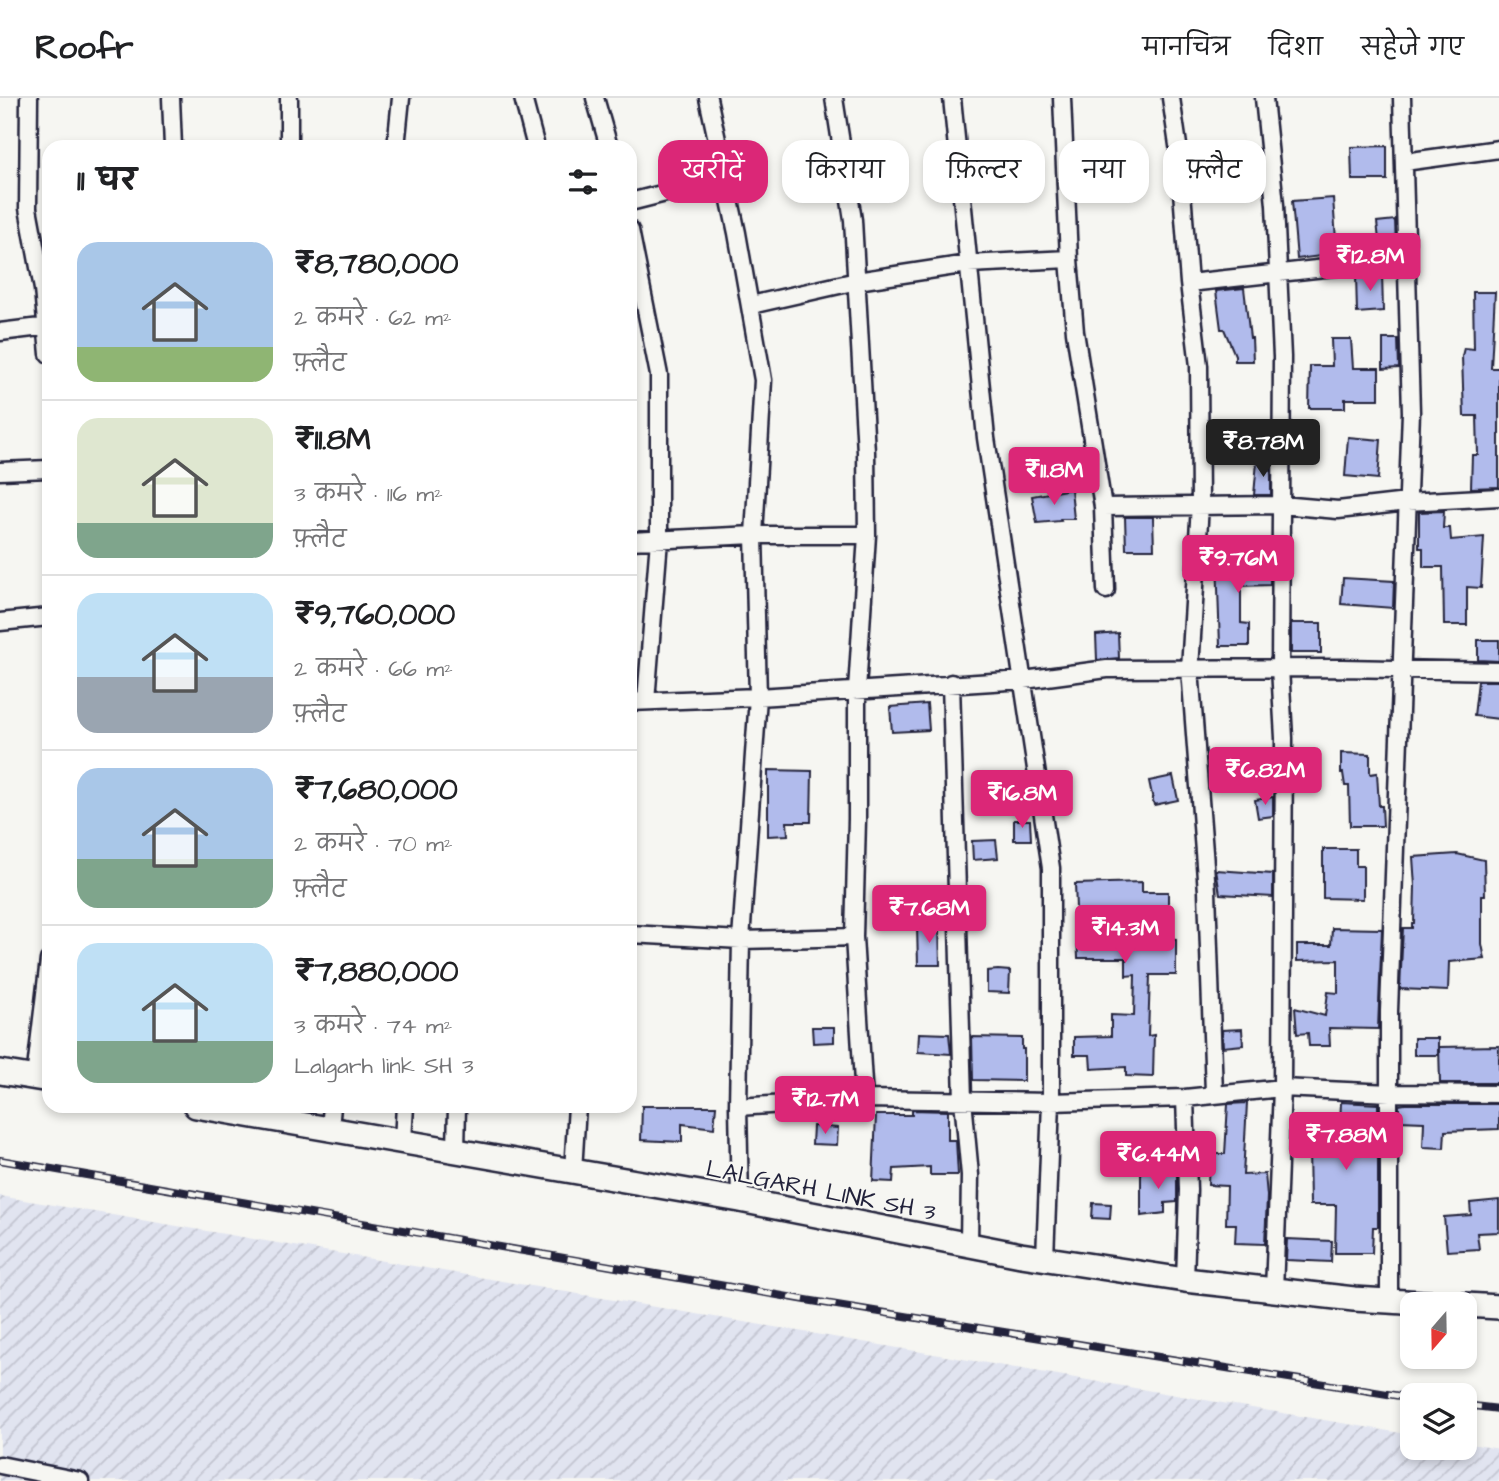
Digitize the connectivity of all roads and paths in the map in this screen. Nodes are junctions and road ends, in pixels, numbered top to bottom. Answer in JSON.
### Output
{"nodes":[{"id":1,"x":29,"y":98,"type":"edge"},
{"id":2,"x":171,"y":98,"type":"edge"},
{"id":3,"x":289,"y":98,"type":"edge"},
{"id":4,"x":401,"y":98,"type":"edge"},
{"id":5,"x":523,"y":98,"type":"edge"},
{"id":6,"x":595,"y":98,"type":"edge"},
{"id":7,"x":708,"y":98,"type":"edge"},
{"id":8,"x":834,"y":98,"type":"edge"},
{"id":9,"x":951,"y":98,"type":"edge"},
{"id":10,"x":1062,"y":98,"type":"edge"},
{"id":11,"x":1171,"y":98,"type":"edge"},
{"id":12,"x":1264,"y":98,"type":"edge"},
{"id":13,"x":1402,"y":98,"type":"edge"},
{"id":14,"x":173,"y":140,"type":"edge"},
{"id":15,"x":289,"y":140,"type":"edge"},
{"id":16,"x":397,"y":140,"type":"edge"},
{"id":17,"x":534,"y":140,"type":"edge"},
{"id":18,"x":607,"y":140,"type":"edge"},
{"id":19,"x":717,"y":140,"type":"edge"},
{"id":20,"x":1499,"y":149,"type":"edge"},
{"id":21,"x":1404,"y":162,"type":"junction"},
{"id":22,"x":658,"y":195,"type":"edge"},
{"id":23,"x":637,"y":200,"type":"edge"},
{"id":24,"x":730,"y":203,"type":"edge"},
{"id":25,"x":1069,"y":259,"type":"junction"},
{"id":26,"x":1407,"y":259,"type":"junction"},
{"id":27,"x":968,"y":264,"type":"junction"},
{"id":28,"x":637,"y":265,"type":"edge"},
{"id":29,"x":1278,"y":274,"type":"junction"},
{"id":30,"x":857,"y":281,"type":"junction"},
{"id":31,"x":1189,"y":283,"type":"junction"},
{"id":32,"x":42,"y":284,"type":"edge"},
{"id":33,"x":751,"y":305,"type":"junction"},
{"id":34,"x":42,"y":328,"type":"edge"},
{"id":35,"x":0,"y":332,"type":"edge"},
{"id":36,"x":42,"y":468,"type":"edge"},
{"id":37,"x":0,"y":471,"type":"edge"},
{"id":38,"x":1499,"y":497,"type":"edge"},
{"id":39,"x":1407,"y":502,"type":"junction"},
{"id":40,"x":1200,"y":505,"type":"junction"},
{"id":41,"x":1281,"y":505,"type":"junction"},
{"id":42,"x":1103,"y":507,"type":"junction"},
{"id":43,"x":754,"y":535,"type":"junction"},
{"id":44,"x":867,"y":535,"type":"junction"},
{"id":45,"x":659,"y":540,"type":"junction"},
{"id":46,"x":637,"y":541,"type":"edge"},
{"id":47,"x":1106,"y":590,"type":"dead end"},
{"id":48,"x":42,"y":618,"type":"edge"},
{"id":49,"x":0,"y":622,"type":"edge"},
{"id":50,"x":1280,"y":668,"type":"junction"},
{"id":51,"x":1190,"y":669,"type":"junction"},
{"id":52,"x":1403,"y":669,"type":"junction"},
{"id":53,"x":1499,"y":671,"type":"edge"},
{"id":54,"x":1024,"y":680,"type":"junction"},
{"id":55,"x":951,"y":683,"type":"junction"},
{"id":56,"x":857,"y":690,"type":"junction"},
{"id":57,"x":758,"y":697,"type":"junction"},
{"id":58,"x":638,"y":701,"type":"edge"},
{"id":59,"x":637,"y":934,"type":"edge"},
{"id":60,"x":854,"y":937,"type":"junction"},
{"id":61,"x":741,"y":940,"type":"junction"},
{"id":62,"x":0,"y":1072,"type":"edge"},
{"id":63,"x":42,"y":1079,"type":"edge"},
{"id":64,"x":1282,"y":1088,"type":"junction"},
{"id":65,"x":1214,"y":1093,"type":"junction"},
{"id":66,"x":1390,"y":1093,"type":"junction"},
{"id":67,"x":1499,"y":1094,"type":"edge"},
{"id":68,"x":1185,"y":1098,"type":"junction"},
{"id":69,"x":864,"y":1099,"type":"junction"},
{"id":70,"x":963,"y":1100,"type":"junction"},
{"id":71,"x":1051,"y":1102,"type":"junction"},
{"id":72,"x":738,"y":1107,"type":"junction"},
{"id":73,"x":241,"y":1113,"type":"edge"},
{"id":74,"x":331,"y":1113,"type":"edge"},
{"id":75,"x":404,"y":1113,"type":"edge"},
{"id":76,"x":457,"y":1113,"type":"edge"},
{"id":77,"x":577,"y":1113,"type":"edge"},
{"id":78,"x":330,"y":1129,"type":"junction"},
{"id":79,"x":402,"y":1140,"type":"junction"},
{"id":80,"x":456,"y":1150,"type":"junction"},
{"id":81,"x":573,"y":1171,"type":"junction"},
{"id":82,"x":740,"y":1200,"type":"junction"},
{"id":83,"x":969,"y":1244,"type":"junction"},
{"id":84,"x":1045,"y":1258,"type":"junction"},
{"id":85,"x":1185,"y":1280,"type":"junction"},
{"id":86,"x":1274,"y":1290,"type":"junction"},
{"id":87,"x":1389,"y":1301,"type":"junction"},
{"id":88,"x":1400,"y":1302,"type":"edge"},
{"id":89,"x":1477,"y":1306,"type":"edge"},
{"id":90,"x":1499,"y":1307,"type":"edge"},
{"id":91,"x":0,"y":1465,"type":"edge"},
{"id":92,"x":80,"y":1481,"type":"edge"}],
"edges":[{"from":1,"to":32,"type":"street"},
{"from":2,"to":14,"type":"street"},
{"from":3,"to":15,"type":"street"},
{"from":4,"to":16,"type":"street"},
{"from":5,"to":17,"type":"street"},
{"from":6,"to":18,"type":"street"},
{"from":7,"to":19,"type":"street"},
{"from":8,"to":30,"type":"street"},
{"from":9,"to":27,"type":"street"},
{"from":10,"to":25,"type":"street"},
{"from":11,"to":31,"type":"street"},
{"from":12,"to":29,"type":"street"},
{"from":13,"to":21,"type":"street"},
{"from":20,"to":21,"type":"street"},
{"from":21,"to":26,"type":"street"},
{"from":22,"to":23,"type":"street"},
{"from":24,"to":33,"type":"street"},
{"from":25,"to":27,"type":"street"},
{"from":25,"to":42,"type":"street"},
{"from":26,"to":29,"type":"street"},
{"from":26,"to":39,"type":"street"},
{"from":27,"to":30,"type":"street"},
{"from":27,"to":54,"type":"street"},
{"from":28,"to":45,"type":"street"},
{"from":29,"to":31,"type":"street"},
{"from":29,"to":41,"type":"street"},
{"from":30,"to":33,"type":"street"},
{"from":30,"to":44,"type":"street"},
{"from":31,"to":40,"type":"street"},
{"from":33,"to":43,"type":"street"},
{"from":34,"to":35,"type":"street"},
{"from":36,"to":37,"type":"street"},
{"from":38,"to":39,"type":"street"},
{"from":39,"to":41,"type":"street"},
{"from":39,"to":52,"type":"street"},
{"from":40,"to":41,"type":"street"},
{"from":40,"to":42,"type":"street"},
{"from":40,"to":51,"type":"street"},
{"from":41,"to":50,"type":"street"},
{"from":42,"to":47,"type":"street"},
{"from":43,"to":44,"type":"street"},
{"from":43,"to":45,"type":"street"},
{"from":43,"to":57,"type":"street"},
{"from":44,"to":56,"type":"street"},
{"from":45,"to":46,"type":"street"},
{"from":45,"to":58,"type":"street"},
{"from":48,"to":49,"type":"street"},
{"from":50,"to":51,"type":"street"},
{"from":50,"to":52,"type":"street"},
{"from":50,"to":64,"type":"street"},
{"from":51,"to":54,"type":"street"},
{"from":51,"to":65,"type":"street"},
{"from":52,"to":53,"type":"street"},
{"from":52,"to":66,"type":"street"},
{"from":54,"to":55,"type":"street"},
{"from":54,"to":71,"type":"street"},
{"from":55,"to":56,"type":"street"},
{"from":55,"to":70,"type":"street"},
{"from":56,"to":57,"type":"street"},
{"from":56,"to":60,"type":"street"},
{"from":57,"to":58,"type":"street"},
{"from":57,"to":61,"type":"street"},
{"from":59,"to":61,"type":"street"},
{"from":60,"to":61,"type":"street"},
{"from":60,"to":69,"type":"street"},
{"from":61,"to":72,"type":"street"},
{"from":62,"to":63,"type":"street"},
{"from":64,"to":65,"type":"street"},
{"from":64,"to":66,"type":"street"},
{"from":64,"to":86,"type":"street"},
{"from":65,"to":68,"type":"street"},
{"from":66,"to":67,"type":"street"},
{"from":66,"to":87,"type":"street"},
{"from":68,"to":71,"type":"street"},
{"from":68,"to":85,"type":"street"},
{"from":69,"to":70,"type":"street"},
{"from":69,"to":72,"type":"street"},
{"from":70,"to":71,"type":"street"},
{"from":70,"to":83,"type":"street"},
{"from":71,"to":84,"type":"street"},
{"from":72,"to":82,"type":"street"},
{"from":73,"to":78,"type":"street","name":"LALGARH LINK SH 3"},
{"from":74,"to":78,"type":"street"},
{"from":75,"to":79,"type":"street"},
{"from":76,"to":80,"type":"street"},
{"from":77,"to":81,"type":"street"},
{"from":78,"to":79,"type":"street","name":"LALGARH LINK SH 3"},
{"from":79,"to":80,"type":"street","name":"LALGARH LINK SH 3"},
{"from":80,"to":81,"type":"street","name":"LALGARH LINK SH 3"},
{"from":81,"to":82,"type":"street","name":"LALGARH LINK SH 3"},
{"from":82,"to":83,"type":"street","name":"LALGARH LINK SH 3"},
{"from":83,"to":84,"type":"street","name":"LALGARH LINK SH 3"},
{"from":84,"to":85,"type":"street","name":"LALGARH LINK SH 3"},
{"from":85,"to":86,"type":"street","name":"LALGARH LINK SH 3"},
{"from":86,"to":87,"type":"street","name":"LALGARH LINK SH 3"},
{"from":87,"to":88,"type":"street","name":"LALGARH LINK SH 3"},
{"from":89,"to":90,"type":"street"},
{"from":91,"to":92,"type":"street"}]}
